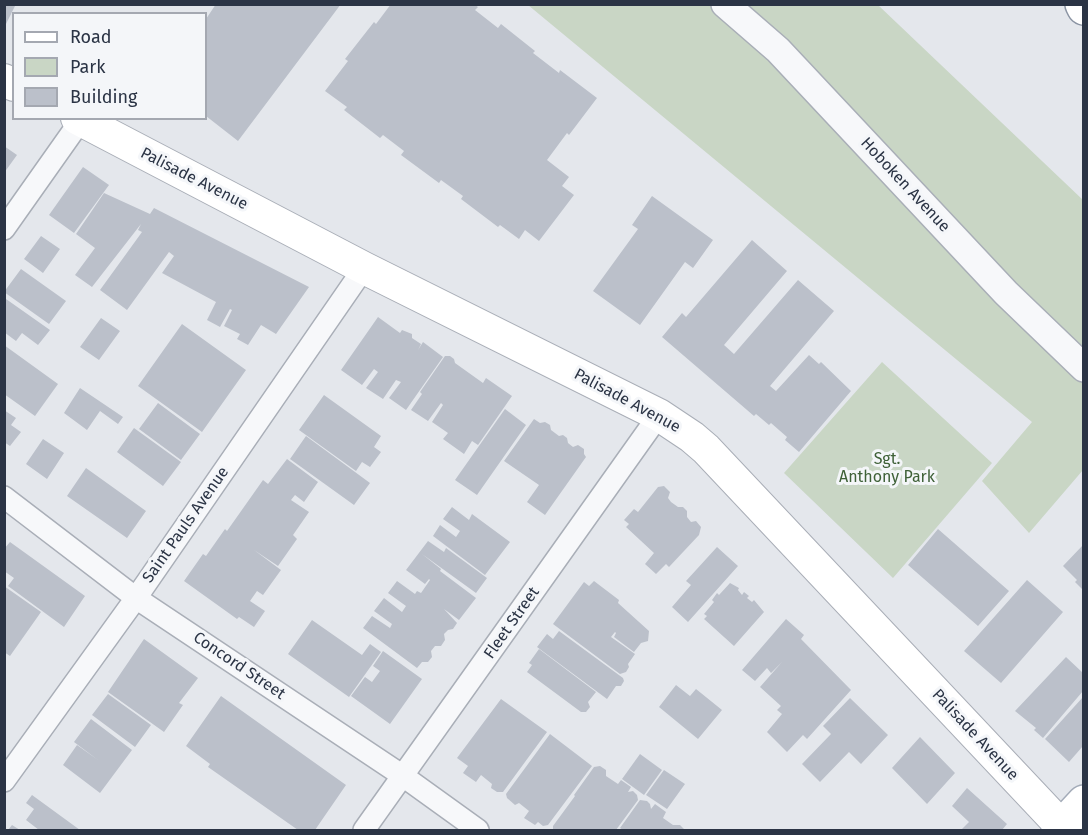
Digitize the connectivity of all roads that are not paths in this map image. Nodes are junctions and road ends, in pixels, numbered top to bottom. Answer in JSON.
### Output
{"nodes":[{"id":1,"x":725,"y":4,"type":"edge"},
{"id":2,"x":78,"y":120,"type":"edge"},
{"id":3,"x":81,"y":120,"type":"edge"},
{"id":4,"x":4,"y":229,"type":"edge"},
{"id":5,"x":364,"y":268,"type":"junction"},
{"id":6,"x":1083,"y":368,"type":"edge"},
{"id":7,"x":659,"y":415,"type":"junction"},
{"id":8,"x":4,"y":497,"type":"edge"},
{"id":9,"x":136,"y":598,"type":"junction"},
{"id":10,"x":403,"y":776,"type":"junction"},
{"id":11,"x":4,"y":781,"type":"edge"},
{"id":12,"x":1083,"y":802,"type":"edge"},
{"id":13,"x":1062,"y":830,"type":"edge"},
{"id":14,"x":364,"y":831,"type":"edge"},
{"id":15,"x":477,"y":831,"type":"edge"}],
"edges":[{"from":1,"to":6,"type":"street","name":"Hoboken Avenue"},
{"from":2,"to":4,"type":"street"},
{"from":3,"to":5,"type":"main road","name":"Palisade Avenue"},
{"from":5,"to":7,"type":"main road","name":"Palisade Avenue"},
{"from":5,"to":9,"type":"street","name":"Saint Pauls Avenue"},
{"from":7,"to":10,"type":"street","name":"Fleet Street"},
{"from":7,"to":13,"type":"main road","name":"Palisade Avenue"},
{"from":8,"to":9,"type":"street","name":"Concord Street"},
{"from":9,"to":10,"type":"street","name":"Concord Street"},
{"from":9,"to":11,"type":"street","name":"Saint Pauls Avenue"},
{"from":10,"to":14,"type":"street","name":"Fleet Street"},
{"from":10,"to":15,"type":"street","name":"Concord Street"},
{"from":12,"to":13,"type":"main road"}]}
